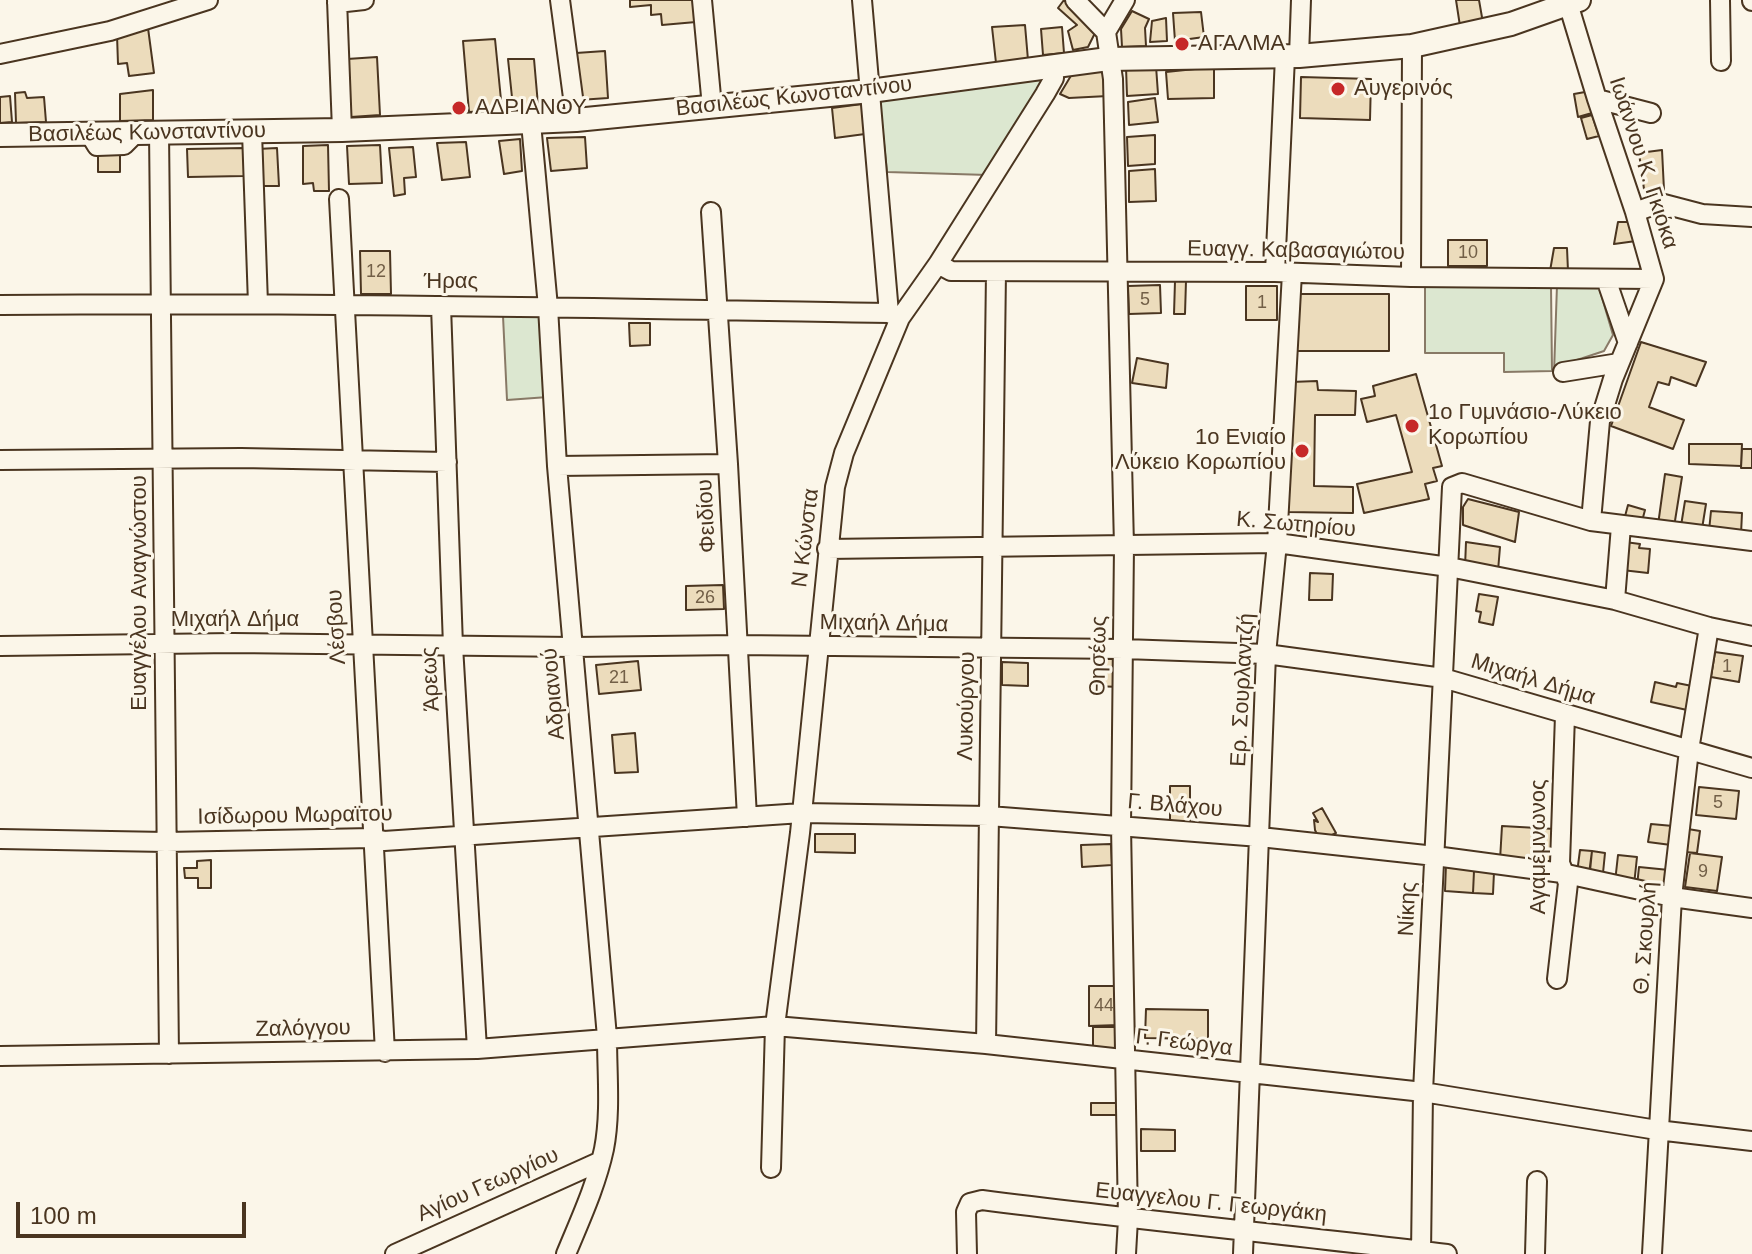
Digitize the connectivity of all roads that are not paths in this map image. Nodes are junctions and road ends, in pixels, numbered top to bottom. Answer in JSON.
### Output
{"nodes":[{"id":1,"x":208,"y":0,"type":"edge"},
{"id":2,"x":364,"y":0,"type":"edge"},
{"id":3,"x":560,"y":0,"type":"edge"},
{"id":4,"x":702,"y":0,"type":"edge"},
{"id":5,"x":862,"y":0,"type":"edge"},
{"id":6,"x":1075,"y":0,"type":"edge"},
{"id":7,"x":1125,"y":0,"type":"edge"},
{"id":8,"x":1301,"y":0,"type":"edge"},
{"id":9,"x":1720,"y":0,"type":"edge"},
{"id":10,"x":1572,"y":1,"type":"edge"},
{"id":11,"x":337,"y":2,"type":"edge"},
{"id":12,"x":1106,"y":32,"type":"junction"},
{"id":13,"x":1412,"y":46,"type":"junction"},
{"id":14,"x":0,"y":54,"type":"edge"},
{"id":15,"x":1292,"y":57,"type":"junction"},
{"id":16,"x":1108,"y":59,"type":"junction"},
{"id":17,"x":1721,"y":61,"type":"dead end"},
{"id":18,"x":1053,"y":65,"type":"junction"},
{"id":19,"x":870,"y":91,"type":"junction"},
{"id":20,"x":1597,"y":99,"type":"junction"},
{"id":21,"x":712,"y":107,"type":"junction"},
{"id":22,"x":1651,"y":113,"type":"dead end"},
{"id":23,"x":576,"y":120,"type":"junction"},
{"id":24,"x":531,"y":123,"type":"junction"},
{"id":25,"x":342,"y":130,"type":"junction"},
{"id":26,"x":148,"y":132,"type":"junction"},
{"id":27,"x":252,"y":132,"type":"junction"},
{"id":28,"x":0,"y":135,"type":"edge"},
{"id":29,"x":339,"y":199,"type":"dead end"},
{"id":30,"x":711,"y":212,"type":"dead end"},
{"id":31,"x":1635,"y":212,"type":"junction"},
{"id":32,"x":1752,"y":217,"type":"edge"},
{"id":33,"x":938,"y":264,"type":"junction"},
{"id":34,"x":996,"y":272,"type":"junction"},
{"id":35,"x":1119,"y":272,"type":"junction"},
{"id":36,"x":1284,"y":273,"type":"junction"},
{"id":37,"x":1411,"y":277,"type":"junction"},
{"id":38,"x":1606,"y":279,"type":"junction"},
{"id":39,"x":1654,"y":279,"type":"junction"},
{"id":40,"x":161,"y":304,"type":"junction"},
{"id":41,"x":258,"y":304,"type":"junction"},
{"id":42,"x":0,"y":305,"type":"edge"},
{"id":43,"x":343,"y":306,"type":"junction"},
{"id":44,"x":441,"y":306,"type":"junction"},
{"id":45,"x":548,"y":307,"type":"junction"},
{"id":46,"x":717,"y":310,"type":"junction"},
{"id":47,"x":894,"y":316,"type":"junction"},
{"id":48,"x":1628,"y":343,"type":"junction"},
{"id":49,"x":1619,"y":363,"type":"junction"},
{"id":50,"x":1563,"y":372,"type":"dead end"},
{"id":51,"x":163,"y":459,"type":"junction"},
{"id":52,"x":0,"y":460,"type":"edge"},
{"id":53,"x":352,"y":461,"type":"junction"},
{"id":54,"x":447,"y":462,"type":"junction"},
{"id":55,"x":728,"y":464,"type":"junction"},
{"id":56,"x":557,"y":466,"type":"junction"},
{"id":57,"x":1591,"y":521,"type":"junction"},
{"id":58,"x":1621,"y":526,"type":"junction"},
{"id":59,"x":1752,"y":541,"type":"edge"},
{"id":60,"x":1277,"y":543,"type":"junction"},
{"id":61,"x":1124,"y":546,"type":"junction"},
{"id":62,"x":993,"y":547,"type":"junction"},
{"id":63,"x":827,"y":549,"type":"junction"},
{"id":64,"x":1449,"y":567,"type":"junction"},
{"id":65,"x":1615,"y":600,"type":"junction"},
{"id":66,"x":1709,"y":627,"type":"junction"},
{"id":67,"x":1752,"y":636,"type":"edge"},
{"id":68,"x":164,"y":644,"type":"junction"},
{"id":69,"x":362,"y":644,"type":"junction"},
{"id":70,"x":737,"y":645,"type":"junction"},
{"id":71,"x":0,"y":646,"type":"edge"},
{"id":72,"x":453,"y":646,"type":"junction"},
{"id":73,"x":818,"y":646,"type":"junction"},
{"id":74,"x":573,"y":647,"type":"junction"},
{"id":75,"x":1124,"y":649,"type":"junction"},
{"id":76,"x":991,"y":650,"type":"junction"},
{"id":77,"x":1266,"y":654,"type":"junction"},
{"id":78,"x":1443,"y":678,"type":"junction"},
{"id":79,"x":1565,"y":715,"type":"junction"},
{"id":80,"x":1689,"y":750,"type":"junction"},
{"id":81,"x":1752,"y":768,"type":"edge"},
{"id":82,"x":802,"y":813,"type":"junction"},
{"id":83,"x":989,"y":816,"type":"junction"},
{"id":84,"x":747,"y":817,"type":"junction"},
{"id":85,"x":1121,"y":826,"type":"junction"},
{"id":86,"x":590,"y":828,"type":"junction"},
{"id":87,"x":465,"y":834,"type":"junction"},
{"id":88,"x":1260,"y":837,"type":"junction"},
{"id":89,"x":372,"y":838,"type":"junction"},
{"id":90,"x":0,"y":839,"type":"edge"},
{"id":91,"x":166,"y":842,"type":"junction"},
{"id":92,"x":1435,"y":856,"type":"junction"},
{"id":93,"x":1562,"y":873,"type":"junction"},
{"id":94,"x":1672,"y":897,"type":"junction"},
{"id":95,"x":1752,"y":908,"type":"edge"},
{"id":96,"x":1557,"y":979,"type":"dead end"},
{"id":97,"x":775,"y":1026,"type":"junction"},
{"id":98,"x":607,"y":1037,"type":"junction"},
{"id":99,"x":986,"y":1044,"type":"junction"},
{"id":100,"x":477,"y":1049,"type":"junction"},
{"id":101,"x":385,"y":1052,"type":"junction"},
{"id":102,"x":169,"y":1054,"type":"junction"},
{"id":103,"x":0,"y":1056,"type":"edge"},
{"id":104,"x":1124,"y":1059,"type":"junction"},
{"id":105,"x":1252,"y":1075,"type":"junction"},
{"id":106,"x":1423,"y":1092,"type":"junction"},
{"id":107,"x":1657,"y":1130,"type":"junction"},
{"id":108,"x":1752,"y":1141,"type":"edge"},
{"id":109,"x":601,"y":1161,"type":"junction"},
{"id":110,"x":771,"y":1168,"type":"dead end"},
{"id":111,"x":1537,"y":1181,"type":"dead end"},
{"id":112,"x":1128,"y":1219,"type":"junction"},
{"id":113,"x":1246,"y":1230,"type":"junction"},
{"id":114,"x":1421,"y":1252,"type":"edge"},
{"id":115,"x":395,"y":1254,"type":"edge"},
{"id":116,"x":566,"y":1254,"type":"edge"},
{"id":117,"x":967,"y":1254,"type":"edge"},
{"id":118,"x":1126,"y":1254,"type":"edge"},
{"id":119,"x":1243,"y":1254,"type":"edge"},
{"id":120,"x":1447,"y":1254,"type":"edge"},
{"id":121,"x":1535,"y":1254,"type":"edge"},
{"id":122,"x":1652,"y":1254,"type":"edge"}],
"edges":[{"from":1,"to":14,"type":"street"},
{"from":2,"to":11,"type":"street"},
{"from":3,"to":23,"type":"street"},
{"from":4,"to":21,"type":"street"},
{"from":5,"to":19,"type":"street"},
{"from":6,"to":12,"type":"street"},
{"from":7,"to":12,"type":"street"},
{"from":8,"to":15,"type":"street","name":"Ερ. Σουρλαντζή"},
{"from":9,"to":17,"type":"street"},
{"from":10,"to":13,"type":"main road","name":"Βασιλέως Κωνσταντίνου"},
{"from":10,"to":20,"type":"street","name":"Ιωάννου Κ. Γκιόκα"},
{"from":11,"to":25,"type":"street"},
{"from":12,"to":16,"type":"street","name":"Θησέως"},
{"from":13,"to":15,"type":"main road","name":"Βασιλέως Κωνσταντίνου"},
{"from":13,"to":37,"type":"street"},
{"from":15,"to":16,"type":"main road","name":"Βασιλέως Κωνσταντίνου"},
{"from":15,"to":36,"type":"street","name":"Ερ. Σουρλαντζή"},
{"from":16,"to":18,"type":"main road","name":"Βασιλέως Κωνσταντίνου"},
{"from":16,"to":35,"type":"street","name":"Θησέως"},
{"from":18,"to":19,"type":"main road","name":"Βασιλέως Κωνσταντίνου"},
{"from":18,"to":33,"type":"street","name":"Ν Κώνστα"},
{"from":19,"to":21,"type":"main road","name":"Βασιλέως Κωνσταντίνου"},
{"from":19,"to":47,"type":"street"},
{"from":20,"to":22,"type":"street"},
{"from":20,"to":31,"type":"street","name":"Ιωάννου Κ. Γκιόκα"},
{"from":21,"to":23,"type":"main road","name":"Βασιλέως Κωνσταντίνου"},
{"from":23,"to":24,"type":"main road","name":"Βασιλέως Κωνσταντίνου"},
{"from":24,"to":25,"type":"main road","name":"Βασιλέως Κωνσταντίνου"},
{"from":24,"to":45,"type":"street","name":"Αδριανού"},
{"from":25,"to":27,"type":"main road","name":"Βασιλέως Κωνσταντίνου"},
{"from":26,"to":27,"type":"main road","name":"Βασιλέως Κωνσταντίνου"},
{"from":26,"to":28,"type":"main road","name":"Βασιλέως Κωνσταντίνου"},
{"from":26,"to":40,"type":"street","name":"Ευαγγέλου Αναγνώστου"},
{"from":27,"to":41,"type":"street"},
{"from":29,"to":43,"type":"street","name":"Λέσβου"},
{"from":30,"to":46,"type":"street","name":"Φειδίου"},
{"from":31,"to":32,"type":"street"},
{"from":31,"to":39,"type":"street","name":"Ιωάννου Κ. Γκιόκα"},
{"from":33,"to":34,"type":"street","name":"Ευαγγ. Καβασαγιώτου"},
{"from":33,"to":47,"type":"street","name":"Ν Κώνστα"},
{"from":34,"to":35,"type":"street","name":"Ευαγγ. Καβασαγιώτου"},
{"from":34,"to":62,"type":"street","name":"Λυκούργου"},
{"from":35,"to":36,"type":"street","name":"Ευαγγ. Καβασαγιώτου"},
{"from":35,"to":61,"type":"street","name":"Θησέως"},
{"from":36,"to":37,"type":"street","name":"Ευαγγ. Καβασαγιώτου"},
{"from":36,"to":60,"type":"street","name":"Ερ. Σουρλαντζή"},
{"from":37,"to":38,"type":"street","name":"Ευαγγ. Καβασαγιώτου"},
{"from":38,"to":39,"type":"street","name":"Ευαγγ. Καβασαγιώτου"},
{"from":38,"to":48,"type":"street"},
{"from":39,"to":48,"type":"street","name":"Ιωάννου Κ. Γκιόκα"},
{"from":40,"to":41,"type":"street","name":"Ήρας"},
{"from":40,"to":42,"type":"street","name":"Ήρας"},
{"from":40,"to":51,"type":"street","name":"Ευαγγέλου Αναγνώστου"},
{"from":41,"to":43,"type":"street","name":"Ήρας"},
{"from":43,"to":44,"type":"street","name":"Ήρας"},
{"from":43,"to":53,"type":"street","name":"Λέσβου"},
{"from":44,"to":45,"type":"street","name":"Ήρας"},
{"from":44,"to":54,"type":"street","name":"Άρεως"},
{"from":45,"to":46,"type":"street","name":"Ήρας"},
{"from":45,"to":56,"type":"street","name":"Αδριανού"},
{"from":46,"to":47,"type":"street","name":"Ήρας"},
{"from":46,"to":55,"type":"street","name":"Φειδίου"},
{"from":47,"to":63,"type":"street","name":"Ν Κώνστα"},
{"from":48,"to":49,"type":"street","name":"Ιωάννου Κ. Γκιόκα"},
{"from":49,"to":50,"type":"street"},
{"from":49,"to":57,"type":"street","name":"Ιωάννου Κ. Γκιόκα"},
{"from":51,"to":52,"type":"street"},
{"from":51,"to":53,"type":"street"},
{"from":51,"to":68,"type":"street","name":"Ευαγγέλου Αναγνώστου"},
{"from":53,"to":54,"type":"street"},
{"from":53,"to":69,"type":"street","name":"Λέσβου"},
{"from":54,"to":72,"type":"street","name":"Άρεως"},
{"from":55,"to":56,"type":"street"},
{"from":55,"to":70,"type":"street","name":"Φειδίου"},
{"from":56,"to":74,"type":"street","name":"Αδριανού"},
{"from":57,"to":58,"type":"street"},
{"from":57,"to":64,"type":"street","name":"Νίκης"},
{"from":58,"to":59,"type":"street"},
{"from":58,"to":65,"type":"street"},
{"from":60,"to":61,"type":"street","name":"Κ. Σωτηρίου"},
{"from":60,"to":64,"type":"street","name":"Κ. Σωτηρίου"},
{"from":60,"to":77,"type":"street","name":"Ερ. Σουρλαντζή"},
{"from":61,"to":62,"type":"street","name":"Κ. Σωτηρίου"},
{"from":61,"to":75,"type":"street","name":"Θησέως"},
{"from":62,"to":63,"type":"street","name":"Κ. Σωτηρίου"},
{"from":62,"to":76,"type":"street","name":"Λυκούργου"},
{"from":63,"to":73,"type":"street","name":"Ν Κώνστα"},
{"from":64,"to":65,"type":"street","name":"Κ. Σωτηρίου"},
{"from":64,"to":78,"type":"street","name":"Νίκης"},
{"from":65,"to":66,"type":"street","name":"Κ. Σωτηρίου"},
{"from":66,"to":67,"type":"street","name":"Κ. Σωτηρίου"},
{"from":66,"to":80,"type":"street","name":"Θ. Σκουρλή"},
{"from":68,"to":69,"type":"street","name":"Μιχαήλ Δήμα"},
{"from":68,"to":71,"type":"street","name":"Μιχαήλ Δήμα"},
{"from":68,"to":91,"type":"street","name":"Ευαγγέλου Αναγνώστου"},
{"from":69,"to":72,"type":"street","name":"Μιχαήλ Δήμα"},
{"from":69,"to":89,"type":"street","name":"Λέσβου"},
{"from":70,"to":73,"type":"street","name":"Μιχαήλ Δήμα"},
{"from":70,"to":74,"type":"street","name":"Μιχαήλ Δήμα"},
{"from":70,"to":84,"type":"street","name":"Φειδίου"},
{"from":72,"to":74,"type":"street","name":"Μιχαήλ Δήμα"},
{"from":72,"to":87,"type":"street","name":"Άρεως"},
{"from":73,"to":76,"type":"street","name":"Μιχαήλ Δήμα"},
{"from":73,"to":82,"type":"street","name":"Ν Κώνστα"},
{"from":74,"to":86,"type":"street","name":"Αδριανού"},
{"from":75,"to":76,"type":"street","name":"Μιχαήλ Δήμα"},
{"from":75,"to":77,"type":"street","name":"Μιχαήλ Δήμα"},
{"from":75,"to":85,"type":"street","name":"Θησέως"},
{"from":76,"to":83,"type":"street","name":"Λυκούργου"},
{"from":77,"to":78,"type":"street","name":"Μιχαήλ Δήμα"},
{"from":77,"to":88,"type":"street","name":"Ερ. Σουρλαντζή"},
{"from":78,"to":79,"type":"street","name":"Μιχαήλ Δήμα"},
{"from":78,"to":92,"type":"street","name":"Νίκης"},
{"from":79,"to":80,"type":"street","name":"Μιχαήλ Δήμα"},
{"from":79,"to":93,"type":"street","name":"Αγαμέμνωνος"},
{"from":80,"to":81,"type":"street","name":"Μιχαήλ Δήμα"},
{"from":80,"to":94,"type":"street","name":"Θ. Σκουρλή"},
{"from":82,"to":83,"type":"street","name":"Γ. Βλάχου"},
{"from":82,"to":84,"type":"street","name":"Γ. Βλάχου"},
{"from":82,"to":97,"type":"street","name":"Ν Κώνστα"},
{"from":83,"to":85,"type":"street","name":"Γ. Βλάχου"},
{"from":83,"to":99,"type":"street","name":"Λυκούργου"},
{"from":84,"to":86,"type":"street","name":"Γ. Βλάχου"},
{"from":85,"to":88,"type":"street","name":"Γ. Βλάχου"},
{"from":85,"to":104,"type":"street","name":"Θησέως"},
{"from":86,"to":87,"type":"street","name":"Ισίδωρου Μωραϊτου"},
{"from":86,"to":98,"type":"street","name":"Αδριανού"},
{"from":87,"to":89,"type":"street","name":"Ισίδωρου Μωραϊτου"},
{"from":87,"to":100,"type":"street","name":"Άρεως"},
{"from":88,"to":92,"type":"street","name":"Γ. Βλάχου"},
{"from":88,"to":105,"type":"street","name":"Ερ. Σουρλαντζή"},
{"from":89,"to":91,"type":"street","name":"Ισίδωρου Μωραϊτου"},
{"from":89,"to":101,"type":"street","name":"Λέσβου"},
{"from":90,"to":91,"type":"street","name":"Ισίδωρου Μωραϊτου"},
{"from":91,"to":102,"type":"street","name":"Ευαγγέλου Αναγνώστου"},
{"from":92,"to":93,"type":"street","name":"Γ. Βλάχου"},
{"from":92,"to":106,"type":"street","name":"Νίκης"},
{"from":93,"to":94,"type":"street","name":"Γ. Βλάχου"},
{"from":93,"to":96,"type":"street","name":"Αγαμέμνωνος"},
{"from":94,"to":95,"type":"street","name":"Γ. Βλάχου"},
{"from":94,"to":107,"type":"street","name":"Θ. Σκουρλή"},
{"from":97,"to":98,"type":"street","name":"Γ. Γεώργα"},
{"from":97,"to":99,"type":"street","name":"Γ. Γεώργα"},
{"from":97,"to":110,"type":"street","name":"Ν Κώνστα"},
{"from":98,"to":100,"type":"street","name":"Ζαλόγγου"},
{"from":98,"to":109,"type":"street","name":"Αδριανού"},
{"from":99,"to":104,"type":"street","name":"Γ. Γεώργα"},
{"from":100,"to":101,"type":"street","name":"Ζαλόγγου"},
{"from":101,"to":102,"type":"street","name":"Ζαλόγγου"},
{"from":102,"to":103,"type":"street","name":"Ζαλόγγου"},
{"from":104,"to":105,"type":"street","name":"Γ. Γεώργα"},
{"from":104,"to":112,"type":"street","name":"Θησέως"},
{"from":105,"to":106,"type":"street","name":"Γ. Γεώργα"},
{"from":105,"to":113,"type":"street","name":"Ερ. Σουρλαντζή"},
{"from":106,"to":107,"type":"street","name":"Γ. Γεώργα"},
{"from":106,"to":114,"type":"street","name":"Νίκης"},
{"from":107,"to":108,"type":"street","name":"Γ. Γεώργα"},
{"from":107,"to":122,"type":"street","name":"Θ. Σκουρλή"},
{"from":109,"to":115,"type":"street","name":"Αγίου Γεωργίου"},
{"from":109,"to":116,"type":"street","name":"Αδριανού"},
{"from":111,"to":121,"type":"street"},
{"from":112,"to":113,"type":"street","name":"Ευαγγελου Γ. Γεωργάκη"},
{"from":112,"to":117,"type":"street","name":"Ευαγγελου Γ. Γεωργάκη"},
{"from":112,"to":118,"type":"street","name":"Θησέως"},
{"from":113,"to":114,"type":"street","name":"Ευαγγελου Γ. Γεωργάκη"},
{"from":113,"to":119,"type":"street","name":"Ερ. Σουρλαντζή"},
{"from":114,"to":120,"type":"street","name":"Ευαγγελου Γ. Γεωργάκη"}]}
